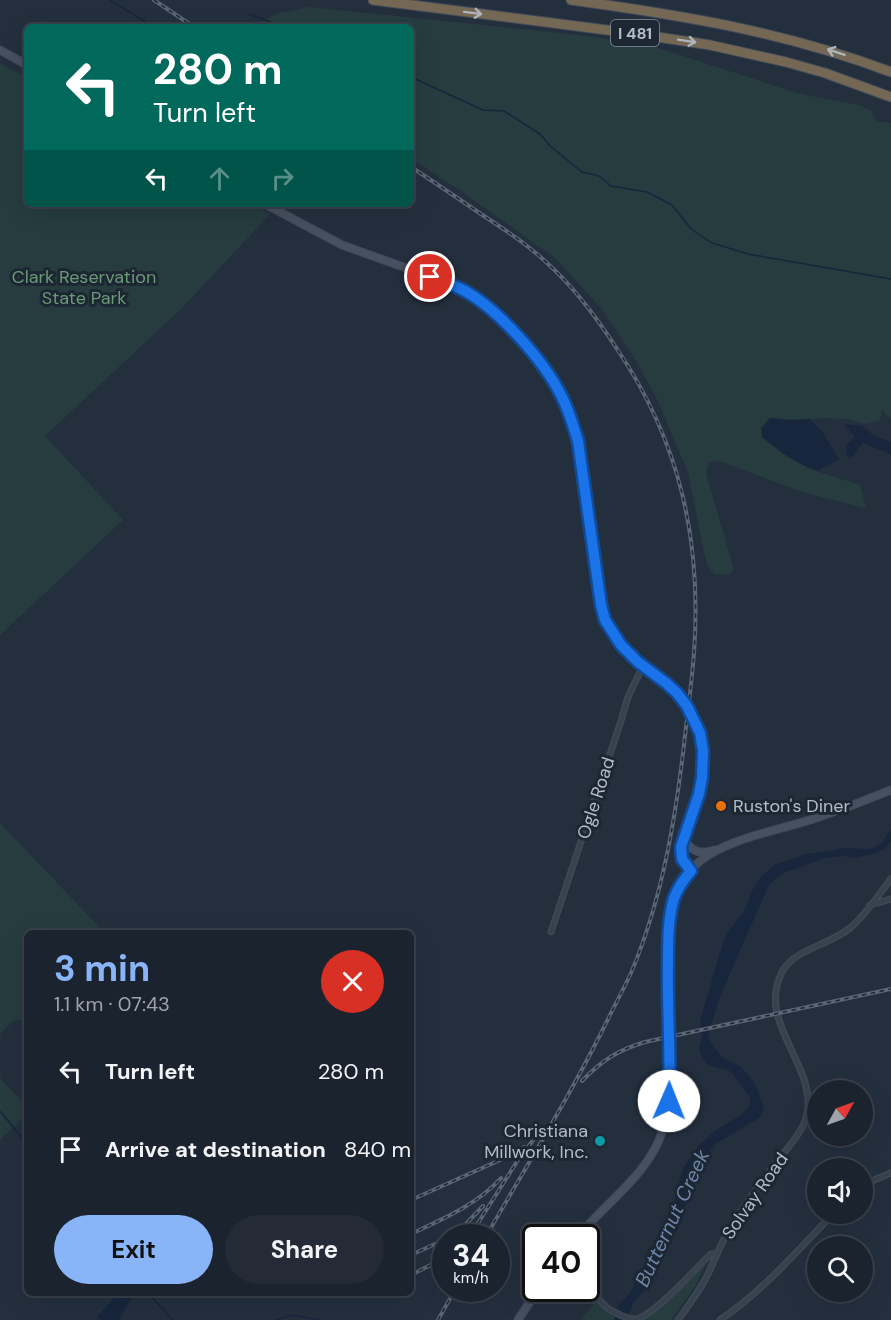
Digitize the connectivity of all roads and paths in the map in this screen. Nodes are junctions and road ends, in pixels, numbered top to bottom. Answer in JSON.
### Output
{"nodes":[{"id":1,"x":373,"y":0,"type":"edge"},
{"id":2,"x":571,"y":0,"type":"edge"},
{"id":3,"x":0,"y":50,"type":"edge"},
{"id":4,"x":24,"y":63,"type":"edge"},
{"id":5,"x":891,"y":72,"type":"edge"},
{"id":6,"x":891,"y":97,"type":"edge"},
{"id":7,"x":271,"y":207,"type":"edge"},
{"id":8,"x":644,"y":666,"type":"junction"},
{"id":9,"x":891,"y":790,"type":"edge"},
{"id":10,"x":684,"y":840,"type":"junction"},
{"id":11,"x":724,"y":847,"type":"junction"},
{"id":12,"x":691,"y":871,"type":"junction"},
{"id":13,"x":891,"y":879,"type":"edge"},
{"id":14,"x":891,"y":900,"type":"edge"},
{"id":15,"x":870,"y":905,"type":"junction"},
{"id":16,"x":551,"y":932,"type":"dead end"},
{"id":17,"x":891,"y":1173,"type":"edge"},
{"id":18,"x":873,"y":1181,"type":"edge"},
{"id":19,"x":590,"y":1224,"type":"edge"},
{"id":20,"x":824,"y":1224,"type":"edge"},
{"id":21,"x":716,"y":1254,"type":"junction"},
{"id":22,"x":600,"y":1299,"type":"edge"},
{"id":23,"x":530,"y":1302,"type":"edge"},
{"id":24,"x":518,"y":1320,"type":"edge"},
{"id":25,"x":678,"y":1320,"type":"edge"},
{"id":26,"x":720,"y":1320,"type":"edge"}],
"edges":[{"from":1,"to":6,"type":"highway","number":"I 481","one_way":true},
{"from":5,"to":2,"type":"highway","number":"I 481","one_way":true},
{"from":3,"to":4,"type":"street"},
{"from":7,"to":8,"type":"street"},
{"from":8,"to":10,"type":"street","bridge":true},
{"from":8,"to":16,"type":"street","name":"Ogle Road"},
{"from":9,"to":11,"type":"street"},
{"from":10,"to":11,"type":"street"},
{"from":10,"to":12,"type":"street"},
{"from":11,"to":12,"type":"street"},
{"from":12,"to":19,"type":"street"},
{"from":13,"to":15,"type":"street","name":"Solvay Road"},
{"from":14,"to":15,"type":"street"},
{"from":15,"to":21,"type":"street","name":"Solvay Road"},
{"from":17,"to":18,"type":"street"},
{"from":20,"to":26,"type":"street"},
{"from":21,"to":22,"type":"street","name":"Solvay Road"},
{"from":21,"to":25,"type":"street","name":"Solvay Road"},
{"from":23,"to":24,"type":"street"}]}
